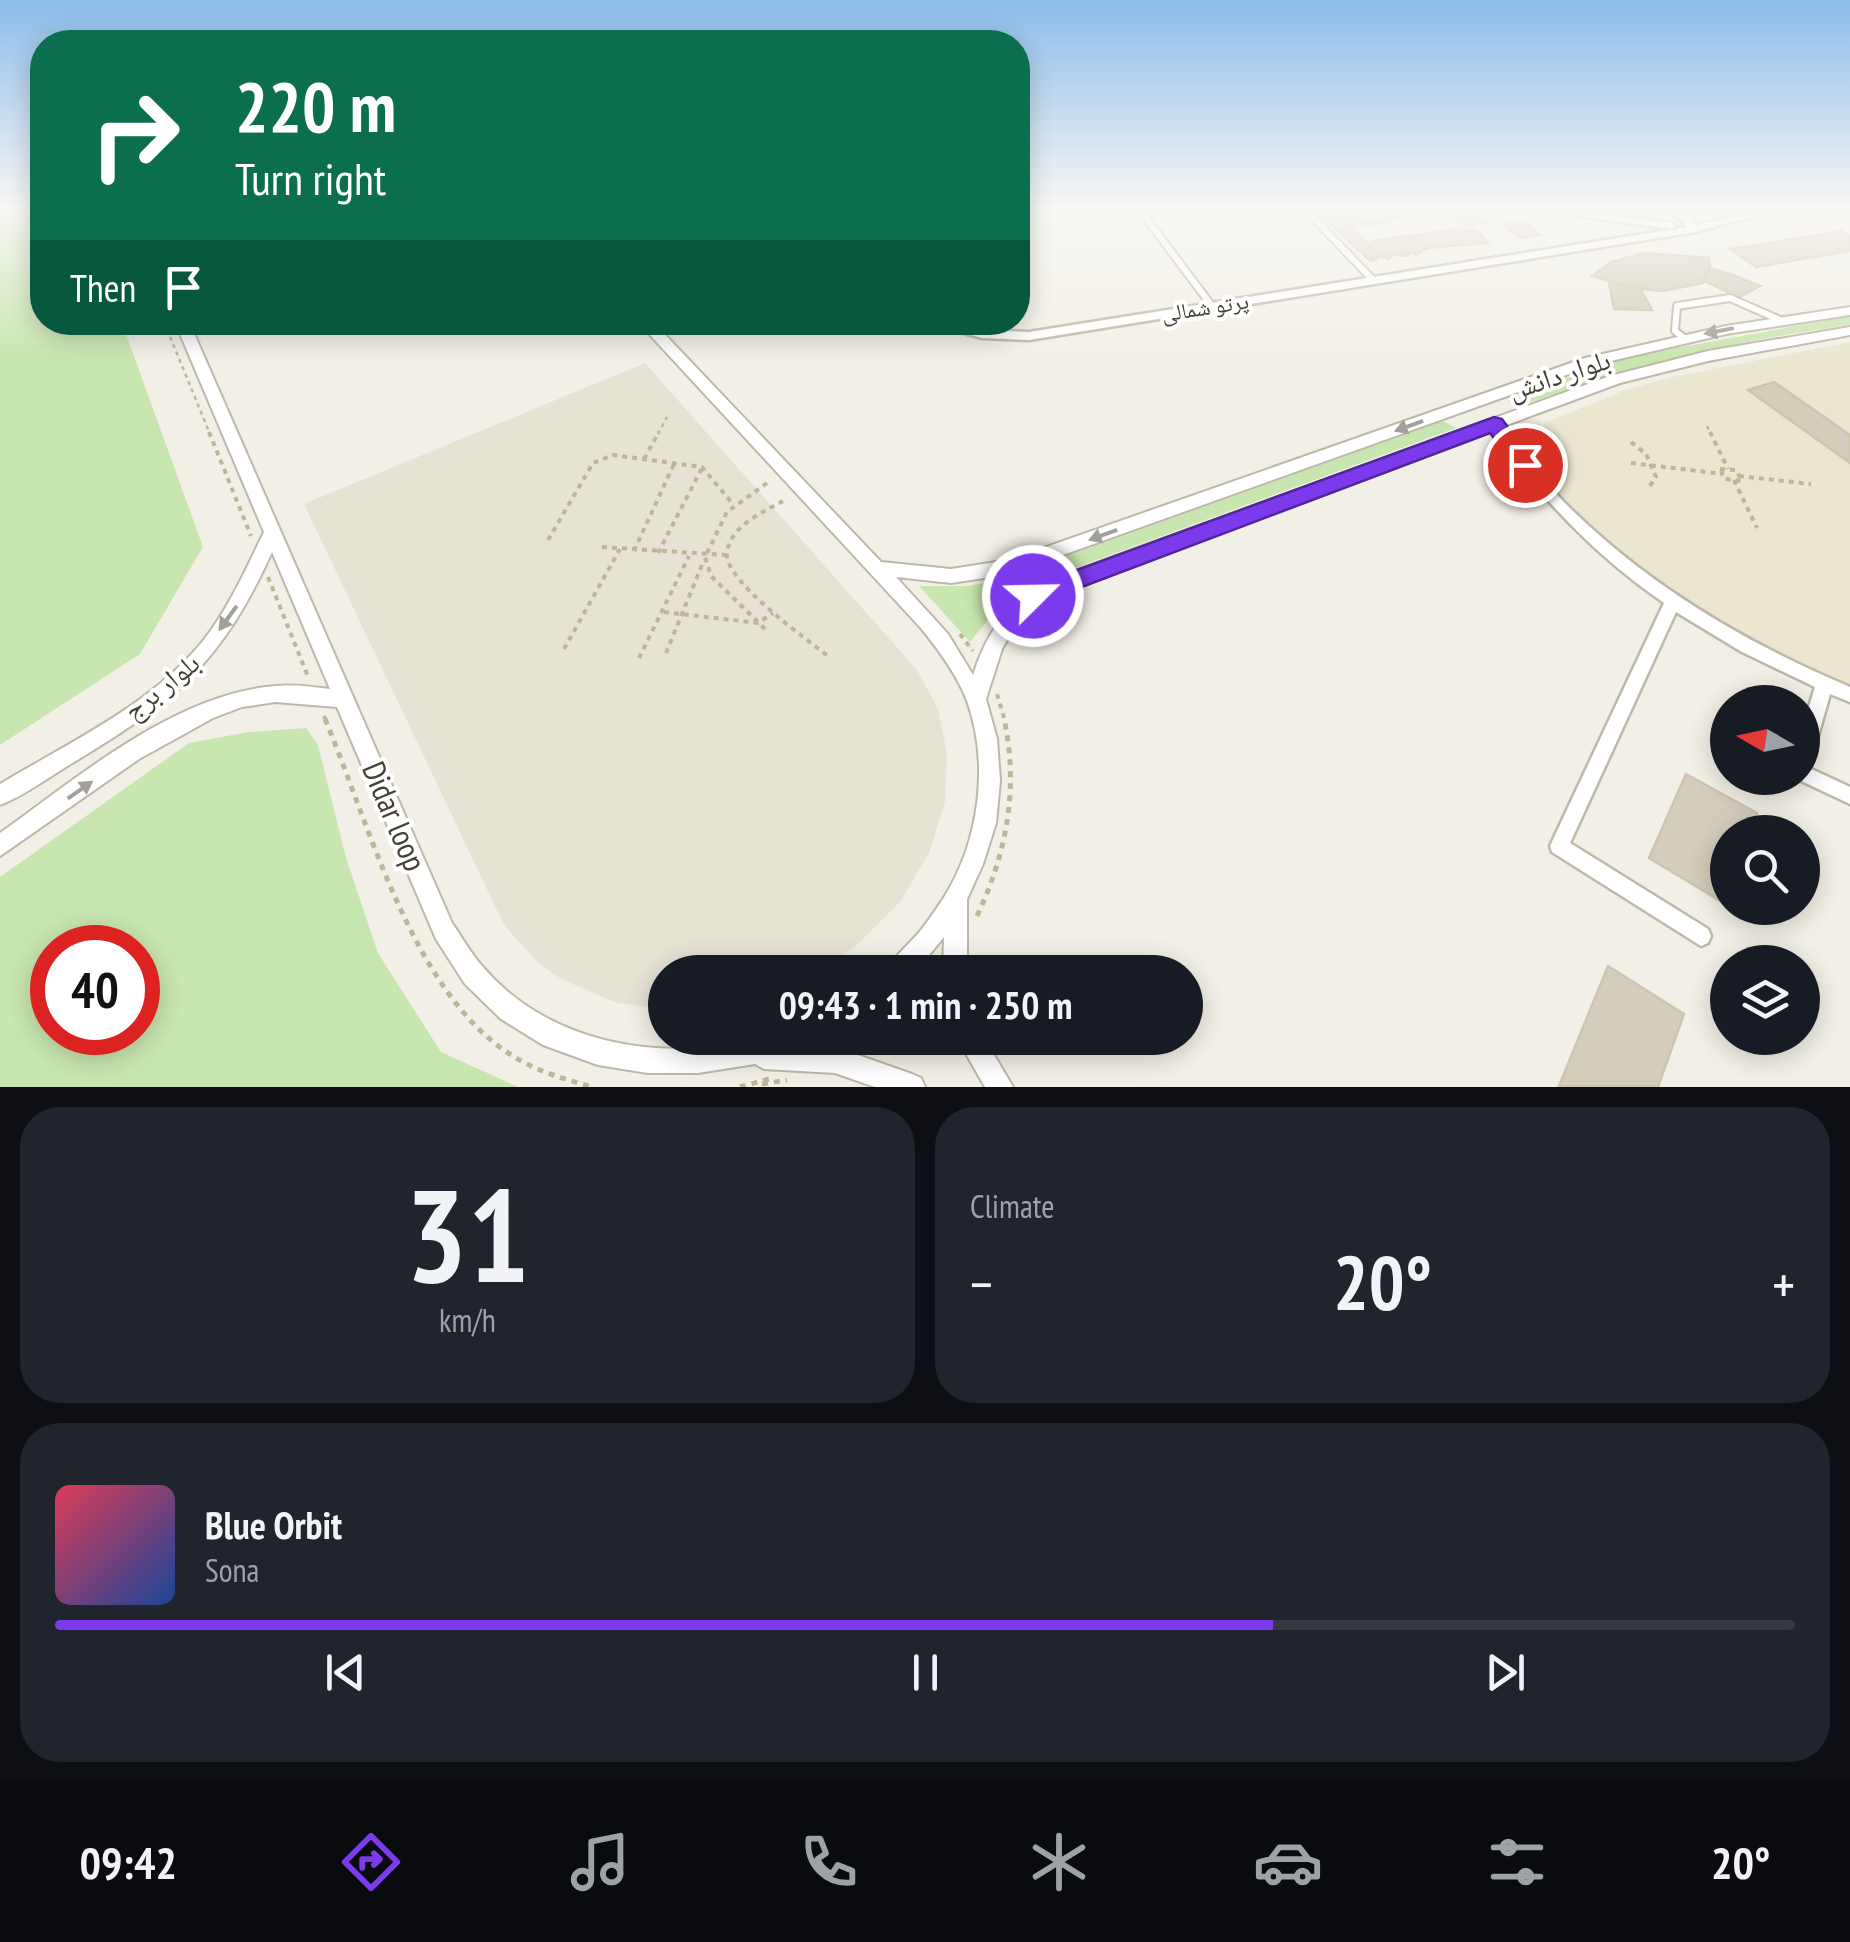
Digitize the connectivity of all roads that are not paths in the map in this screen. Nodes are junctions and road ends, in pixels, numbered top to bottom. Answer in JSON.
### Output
{"nodes":[{"id":1,"x":1177,"y":260,"type":"edge"},
{"id":2,"x":1354,"y":260,"type":"edge"},
{"id":3,"x":1500,"y":260,"type":"edge"},
{"id":4,"x":1373,"y":280,"type":"junction"},
{"id":5,"x":1212,"y":306,"type":"junction"},
{"id":6,"x":1850,"y":311,"type":"edge"},
{"id":7,"x":1780,"y":320,"type":"junction"},
{"id":8,"x":1850,"y":331,"type":"edge"},
{"id":9,"x":188,"y":335,"type":"edge"},
{"id":10,"x":657,"y":335,"type":"edge"},
{"id":11,"x":1006,"y":335,"type":"edge"},
{"id":12,"x":1684,"y":338,"type":"junction"},
{"id":13,"x":1470,"y":404,"type":"junction"},
{"id":14,"x":1494,"y":424,"type":"junction"},
{"id":15,"x":272,"y":532,"type":"junction"},
{"id":16,"x":874,"y":568,"type":"junction"},
{"id":17,"x":1673,"y":602,"type":"junction"},
{"id":18,"x":1824,"y":684,"type":"junction"},
{"id":19,"x":1850,"y":695,"type":"edge"},
{"id":20,"x":976,"y":698,"type":"junction"},
{"id":21,"x":344,"y":699,"type":"junction"},
{"id":22,"x":1820,"y":699,"type":"edge"},
{"id":23,"x":1820,"y":782,"type":"edge"},
{"id":24,"x":0,"y":795,"type":"edge"},
{"id":25,"x":1850,"y":796,"type":"edge"},
{"id":26,"x":0,"y":846,"type":"edge"},
{"id":27,"x":957,"y":900,"type":"junction"},
{"id":28,"x":1701,"y":936,"type":"dead end"},
{"id":29,"x":913,"y":955,"type":"edge"},
{"id":30,"x":955,"y":955,"type":"edge"},
{"id":31,"x":749,"y":1055,"type":"joint"},
{"id":32,"x":980,"y":1055,"type":"edge"},
{"id":33,"x":912,"y":1087,"type":"edge"},
{"id":34,"x":1000,"y":1087,"type":"edge"}],
"edges":[{"from":1,"to":5,"type":"lane"},
{"from":2,"to":4,"type":"lane"},
{"from":3,"to":4,"type":"street","name":"پرتو شمالی"},
{"from":4,"to":5,"type":"street","name":"پرتو شمالی"},
{"from":5,"to":11,"type":"street","name":"پرتو شمالی"},
{"from":6,"to":7,"type":"street","name":"بلوار دانش"},
{"from":7,"to":12,"type":"street","name":"بلوار دانش","one_way":true},
{"from":7,"to":12,"type":"lane"},
{"from":8,"to":14,"type":"street","name":"بلوار دانش"},
{"from":9,"to":15,"type":"street","name":"Didar loop"},
{"from":10,"to":16,"type":"street"},
{"from":12,"to":13,"type":"street","name":"بلوار دانش"},
{"from":13,"to":14,"type":"street"},
{"from":13,"to":16,"type":"street","name":"بلوار دانش","one_way":true},
{"from":14,"to":17,"type":"street"},
{"from":14,"to":20,"type":"street","name":"بلوار دانش"},
{"from":15,"to":21,"type":"street","name":"Didar loop"},
{"from":15,"to":24,"type":"street","name":"بلوار برج","one_way":true},
{"from":16,"to":20,"type":"street"},
{"from":17,"to":18,"type":"street"},
{"from":17,"to":28,"type":"street"},
{"from":18,"to":19,"type":"street"},
{"from":18,"to":22,"type":"street"},
{"from":20,"to":27,"type":"street"},
{"from":26,"to":21,"type":"street","name":"بلوار برج","one_way":true},
{"from":21,"to":31,"type":"street","name":"Didar loop"},
{"from":23,"to":25,"type":"street"},
{"from":27,"to":29,"type":"street"},
{"from":27,"to":30,"type":"street"},
{"from":31,"to":33,"type":"street"},
{"from":32,"to":34,"type":"street"}]}
